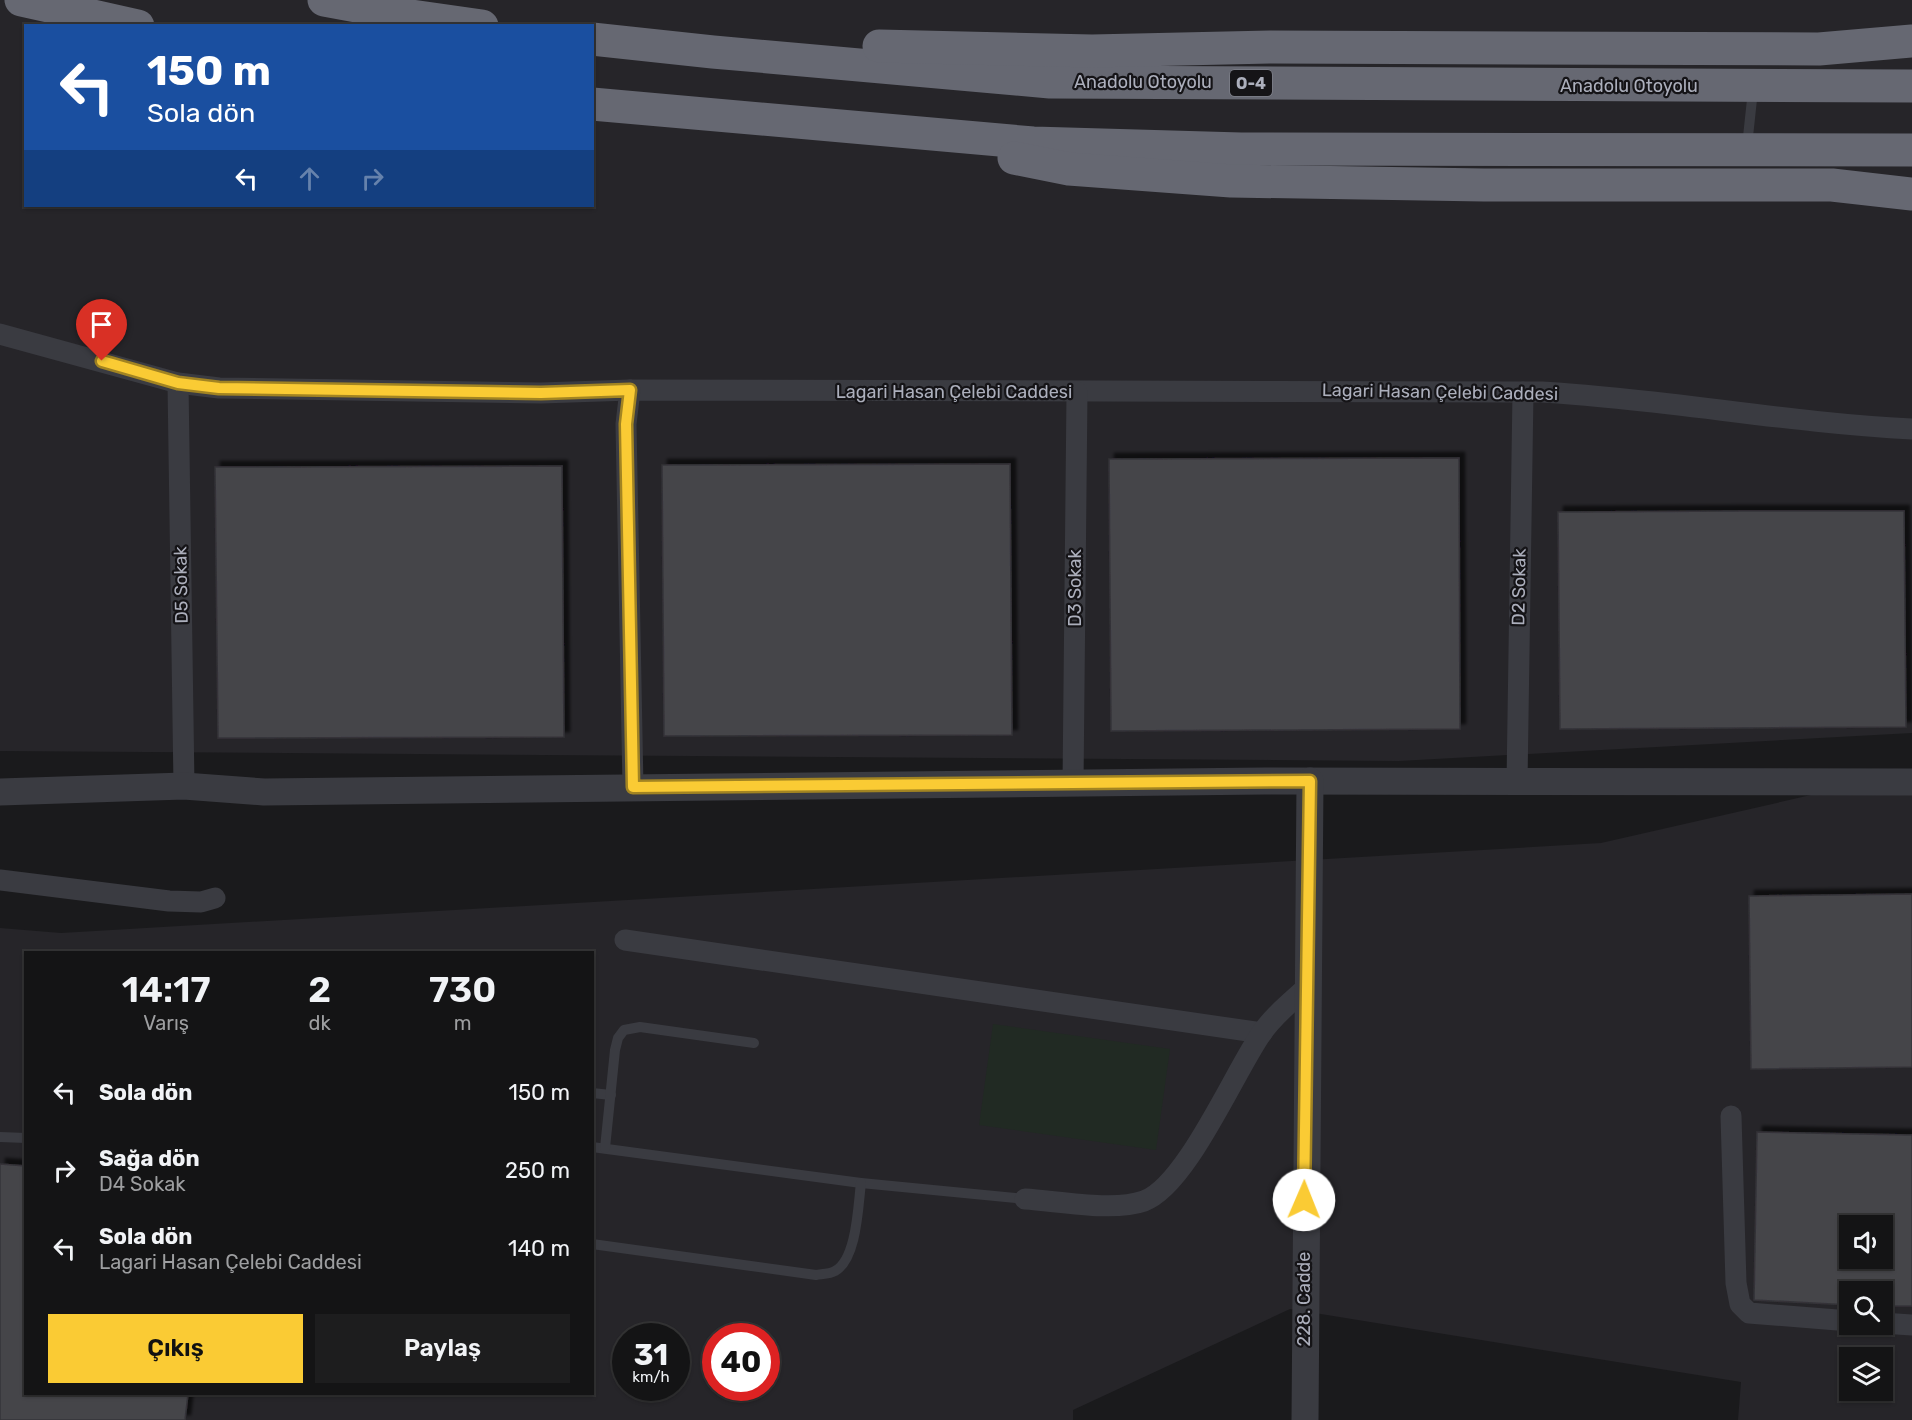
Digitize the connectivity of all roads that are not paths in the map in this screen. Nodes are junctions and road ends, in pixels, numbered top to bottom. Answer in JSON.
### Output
{"nodes":[{"id":1,"x":21,"y":0,"type":"edge"},
{"id":2,"x":324,"y":0,"type":"edge"},
{"id":3,"x":129,"y":24,"type":"edge"},
{"id":4,"x":468,"y":24,"type":"edge"},
{"id":5,"x":600,"y":39,"type":"edge"},
{"id":6,"x":1912,"y":41,"type":"edge"},
{"id":7,"x":1819,"y":49,"type":"junction"},
{"id":8,"x":1912,"y":52,"type":"edge"},
{"id":9,"x":1912,"y":86,"type":"edge"},
{"id":10,"x":1753,"y":87,"type":"junction"},
{"id":11,"x":594,"y":104,"type":"edge"},
{"id":12,"x":874,"y":131,"type":"junction"},
{"id":13,"x":1912,"y":150,"type":"edge"},
{"id":14,"x":1747,"y":151,"type":"junction"},
{"id":15,"x":1912,"y":185,"type":"edge"},
{"id":16,"x":1832,"y":186,"type":"junction"},
{"id":17,"x":1912,"y":194,"type":"edge"},
{"id":18,"x":0,"y":334,"type":"edge"},
{"id":19,"x":178,"y":383,"type":"junction"},
{"id":20,"x":630,"y":390,"type":"junction"},
{"id":21,"x":1077,"y":392,"type":"junction"},
{"id":22,"x":1523,"y":392,"type":"junction"},
{"id":23,"x":1912,"y":429,"type":"edge"},
{"id":24,"x":1310,"y":781,"type":"junction"},
{"id":25,"x":1912,"y":782,"type":"edge"},
{"id":26,"x":1517,"y":783,"type":"junction"},
{"id":27,"x":1073,"y":785,"type":"junction"},
{"id":28,"x":184,"y":786,"type":"junction"},
{"id":29,"x":633,"y":787,"type":"junction"},
{"id":30,"x":0,"y":792,"type":"edge"},
{"id":31,"x":0,"y":880,"type":"edge"},
{"id":32,"x":215,"y":898,"type":"dead end"},
{"id":33,"x":625,"y":940,"type":"dead end"},
{"id":34,"x":1306,"y":988,"type":"junction"},
{"id":35,"x":1262,"y":1033,"type":"junction"},
{"id":36,"x":754,"y":1043,"type":"dead end"},
{"id":37,"x":594,"y":1093,"type":"edge"},
{"id":38,"x":610,"y":1095,"type":"junction"},
{"id":39,"x":1731,"y":1116,"type":"dead end"},
{"id":40,"x":0,"y":1137,"type":"edge"},
{"id":41,"x":24,"y":1138,"type":"edge"},
{"id":42,"x":594,"y":1147,"type":"edge"},
{"id":43,"x":605,"y":1148,"type":"junction"},
{"id":44,"x":861,"y":1183,"type":"junction"},
{"id":45,"x":1025,"y":1199,"type":"joint"},
{"id":46,"x":594,"y":1244,"type":"edge"},
{"id":47,"x":1839,"y":1320,"type":"edge"},
{"id":48,"x":1893,"y":1324,"type":"edge"},
{"id":49,"x":1912,"y":1325,"type":"edge"},
{"id":50,"x":1305,"y":1420,"type":"edge"}],
"edges":[{"from":1,"to":3,"type":"highway"},
{"from":2,"to":4,"type":"highway"},
{"from":5,"to":7,"type":"highway"},
{"from":5,"to":10,"type":"highway","name":"Anadolu Otoyolu","number":"O-4"},
{"from":6,"to":7,"type":"highway"},
{"from":7,"to":8,"type":"highway"},
{"from":9,"to":10,"type":"highway","name":"Anadolu Otoyolu","number":"O-4"},
{"from":10,"to":14,"type":"lane"},
{"from":11,"to":12,"type":"highway"},
{"from":12,"to":14,"type":"highway"},
{"from":12,"to":16,"type":"highway"},
{"from":13,"to":14,"type":"highway"},
{"from":15,"to":16,"type":"highway"},
{"from":16,"to":17,"type":"highway"},
{"from":18,"to":19,"type":"street","name":"Lagari Hasan Çelebi Caddesi"},
{"from":19,"to":20,"type":"street","name":"Lagari Hasan Çelebi Caddesi"},
{"from":19,"to":28,"type":"street","name":"D5 Sokak"},
{"from":20,"to":21,"type":"street","name":"Lagari Hasan Çelebi Caddesi"},
{"from":20,"to":29,"type":"street"},
{"from":21,"to":22,"type":"street","name":"Lagari Hasan Çelebi Caddesi"},
{"from":21,"to":27,"type":"street","name":"D3 Sokak"},
{"from":22,"to":23,"type":"street","name":"Lagari Hasan Çelebi Caddesi"},
{"from":22,"to":26,"type":"street","name":"D2 Sokak"},
{"from":24,"to":26,"type":"street"},
{"from":24,"to":27,"type":"street"},
{"from":24,"to":34,"type":"street","name":"228. Cadde"},
{"from":25,"to":26,"type":"street"},
{"from":27,"to":29,"type":"street"},
{"from":28,"to":29,"type":"street"},
{"from":28,"to":30,"type":"street"},
{"from":31,"to":32,"type":"street"},
{"from":33,"to":35,"type":"street"},
{"from":34,"to":35,"type":"street"},
{"from":34,"to":50,"type":"street","name":"228. Cadde"},
{"from":35,"to":45,"type":"street"},
{"from":36,"to":38,"type":"lane"},
{"from":37,"to":38,"type":"lane"},
{"from":38,"to":43,"type":"lane"},
{"from":39,"to":47,"type":"street"},
{"from":40,"to":41,"type":"lane"},
{"from":42,"to":43,"type":"lane"},
{"from":43,"to":44,"type":"lane"},
{"from":44,"to":45,"type":"lane"},
{"from":44,"to":46,"type":"lane"},
{"from":48,"to":49,"type":"street"}]}
